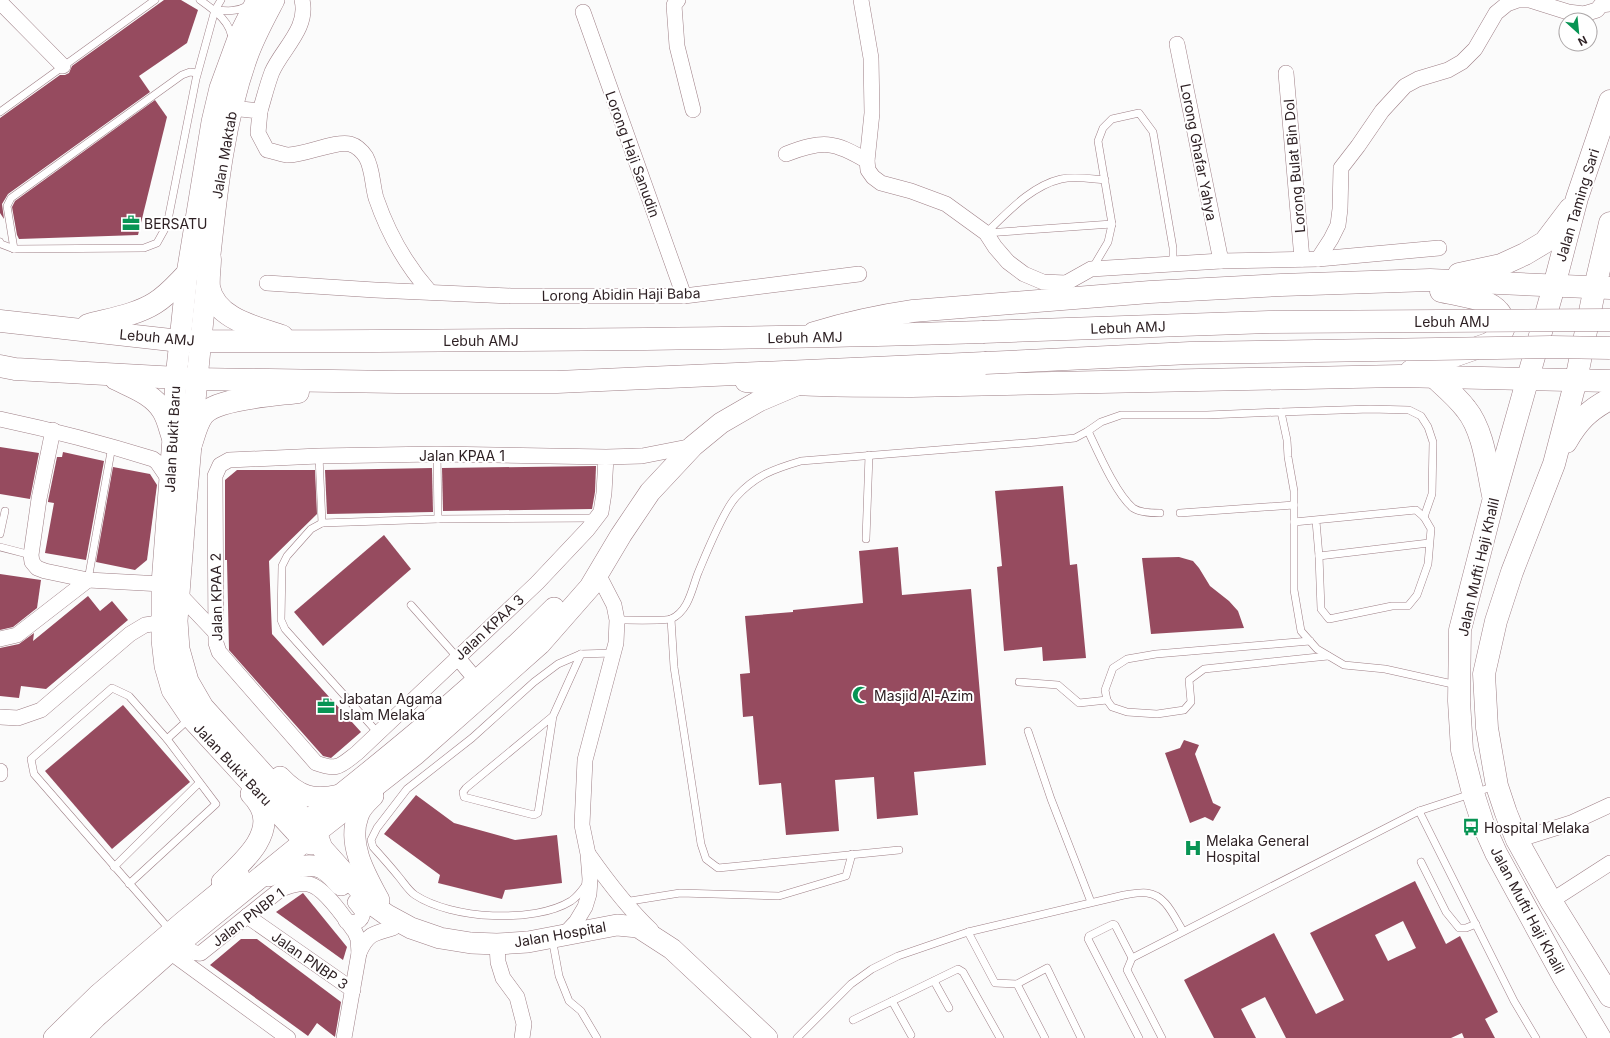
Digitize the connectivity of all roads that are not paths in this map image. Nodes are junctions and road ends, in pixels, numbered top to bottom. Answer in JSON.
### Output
{"nodes":[{"id":1,"x":155,"y":0,"type":"edge"},
{"id":2,"x":200,"y":0,"type":"edge"},
{"id":3,"x":221,"y":0,"type":"edge"},
{"id":4,"x":255,"y":0,"type":"edge"},
{"id":5,"x":274,"y":0,"type":"edge"},
{"id":6,"x":302,"y":0,"type":"edge"},
{"id":7,"x":678,"y":0,"type":"edge"},
{"id":8,"x":861,"y":0,"type":"edge"},
{"id":9,"x":0,"y":2,"type":"edge"},
{"id":10,"x":1610,"y":4,"type":"edge"},
{"id":11,"x":215,"y":10,"type":"junction"},
{"id":12,"x":582,"y":12,"type":"dead end"},
{"id":13,"x":1177,"y":44,"type":"dead end"},
{"id":14,"x":232,"y":55,"type":"junction"},
{"id":15,"x":63,"y":66,"type":"junction"},
{"id":16,"x":197,"y":73,"type":"junction"},
{"id":17,"x":1286,"y":73,"type":"dead end"},
{"id":18,"x":1610,"y":101,"type":"edge"},
{"id":19,"x":231,"y":108,"type":"junction"},
{"id":20,"x":693,"y":110,"type":"dead end"},
{"id":21,"x":260,"y":111,"type":"junction"},
{"id":22,"x":0,"y":112,"type":"edge"},
{"id":23,"x":786,"y":154,"type":"dead end"},
{"id":24,"x":867,"y":161,"type":"junction"},
{"id":25,"x":1105,"y":180,"type":"junction"},
{"id":26,"x":1578,"y":198,"type":"junction"},
{"id":27,"x":1610,"y":223,"type":"edge"},
{"id":28,"x":1112,"y":224,"type":"junction"},
{"id":29,"x":986,"y":233,"type":"junction"},
{"id":30,"x":0,"y":242,"type":"edge"},
{"id":31,"x":1439,"y":248,"type":"dead end"},
{"id":32,"x":14,"y":249,"type":"junction"},
{"id":33,"x":210,"y":259,"type":"junction"},
{"id":34,"x":1302,"y":259,"type":"junction"},
{"id":35,"x":1318,"y":259,"type":"junction"},
{"id":36,"x":1221,"y":261,"type":"junction"},
{"id":37,"x":1173,"y":264,"type":"junction"},
{"id":38,"x":1091,"y":269,"type":"junction"},
{"id":39,"x":187,"y":274,"type":"junction"},
{"id":40,"x":859,"y":274,"type":"dead end"},
{"id":41,"x":1430,"y":280,"type":"junction"},
{"id":42,"x":1399,"y":281,"type":"junction"},
{"id":43,"x":267,"y":283,"type":"dead end"},
{"id":44,"x":1554,"y":286,"type":"junction"},
{"id":45,"x":1603,"y":288,"type":"edge"},
{"id":46,"x":1066,"y":291,"type":"junction"},
{"id":47,"x":430,"y":292,"type":"junction"},
{"id":48,"x":684,"y":296,"type":"junction"},
{"id":49,"x":1610,"y":320,"type":"edge"},
{"id":50,"x":0,"y":321,"type":"edge"},
{"id":51,"x":75,"y":329,"type":"junction"},
{"id":52,"x":802,"y":338,"type":"junction"},
{"id":53,"x":190,"y":341,"type":"junction"},
{"id":54,"x":301,"y":342,"type":"junction"},
{"id":55,"x":1610,"y":348,"type":"edge"},
{"id":56,"x":0,"y":366,"type":"edge"},
{"id":57,"x":107,"y":375,"type":"junction"},
{"id":58,"x":692,"y":376,"type":"junction"},
{"id":59,"x":1399,"y":376,"type":"junction"},
{"id":60,"x":1433,"y":376,"type":"junction"},
{"id":61,"x":186,"y":379,"type":"junction"},
{"id":62,"x":1528,"y":380,"type":"junction"},
{"id":63,"x":1576,"y":380,"type":"junction"},
{"id":64,"x":1610,"y":381,"type":"edge"},
{"id":65,"x":397,"y":382,"type":"junction"},
{"id":66,"x":799,"y":384,"type":"junction"},
{"id":67,"x":1610,"y":399,"type":"edge"},
{"id":68,"x":1281,"y":412,"type":"junction"},
{"id":69,"x":0,"y":419,"type":"edge"},
{"id":70,"x":53,"y":430,"type":"junction"},
{"id":71,"x":1088,"y":431,"type":"junction"},
{"id":72,"x":182,"y":443,"type":"junction"},
{"id":73,"x":112,"y":446,"type":"junction"},
{"id":74,"x":693,"y":446,"type":"junction"},
{"id":75,"x":437,"y":454,"type":"junction"},
{"id":76,"x":869,"y":455,"type":"junction"},
{"id":77,"x":319,"y":456,"type":"junction"},
{"id":78,"x":606,"y":457,"type":"junction"},
{"id":79,"x":229,"y":460,"type":"joint"},
{"id":80,"x":1554,"y":464,"type":"junction"},
{"id":81,"x":170,"y":481,"type":"junction"},
{"id":82,"x":1494,"y":498,"type":"junction"},
{"id":83,"x":1294,"y":505,"type":"junction"},
{"id":84,"x":5,"y":511,"type":"dead end"},
{"id":85,"x":1160,"y":513,"type":"dead end"},
{"id":86,"x":1180,"y":513,"type":"dead end"},
{"id":87,"x":1424,"y":517,"type":"junction"},
{"id":88,"x":596,"y":518,"type":"junction"},
{"id":89,"x":438,"y":519,"type":"junction"},
{"id":90,"x":1316,"y":521,"type":"junction"},
{"id":91,"x":1294,"y":522,"type":"junction"},
{"id":92,"x":322,"y":523,"type":"junction"},
{"id":93,"x":0,"y":534,"type":"edge"},
{"id":94,"x":866,"y":539,"type":"dead end"},
{"id":95,"x":1429,"y":544,"type":"junction"},
{"id":96,"x":0,"y":547,"type":"edge"},
{"id":97,"x":31,"y":555,"type":"junction"},
{"id":98,"x":1319,"y":556,"type":"junction"},
{"id":99,"x":598,"y":574,"type":"junction"},
{"id":100,"x":88,"y":580,"type":"junction"},
{"id":101,"x":171,"y":589,"type":"junction"},
{"id":102,"x":411,"y":605,"type":"dead end"},
{"id":103,"x":671,"y":619,"type":"junction"},
{"id":104,"x":617,"y":620,"type":"junction"},
{"id":105,"x":170,"y":621,"type":"junction"},
{"id":106,"x":216,"y":633,"type":"junction"},
{"id":107,"x":0,"y":639,"type":"edge"},
{"id":108,"x":1310,"y":641,"type":"junction"},
{"id":109,"x":613,"y":653,"type":"junction"},
{"id":110,"x":581,"y":654,"type":"junction"},
{"id":111,"x":1329,"y":656,"type":"junction"},
{"id":112,"x":457,"y":657,"type":"junction"},
{"id":113,"x":1019,"y":682,"type":"dead end"},
{"id":114,"x":1459,"y":685,"type":"junction"},
{"id":115,"x":481,"y":686,"type":"junction"},
{"id":116,"x":1107,"y":700,"type":"junction"},
{"id":117,"x":197,"y":712,"type":"junction"},
{"id":118,"x":552,"y":716,"type":"junction"},
{"id":119,"x":0,"y":717,"type":"edge"},
{"id":120,"x":1028,"y":731,"type":"dead end"},
{"id":121,"x":378,"y":732,"type":"junction"},
{"id":122,"x":167,"y":739,"type":"junction"},
{"id":123,"x":226,"y":745,"type":"junction"},
{"id":124,"x":416,"y":754,"type":"junction"},
{"id":125,"x":327,"y":767,"type":"joint"},
{"id":126,"x":199,"y":783,"type":"junction"},
{"id":127,"x":1497,"y":786,"type":"junction"},
{"id":128,"x":1473,"y":793,"type":"junction"},
{"id":129,"x":340,"y":795,"type":"junction"},
{"id":130,"x":1610,"y":805,"type":"edge"},
{"id":131,"x":1419,"y":811,"type":"junction"},
{"id":132,"x":309,"y":835,"type":"junction"},
{"id":133,"x":1517,"y":840,"type":"junction"},
{"id":134,"x":899,"y":850,"type":"dead end"},
{"id":135,"x":588,"y":854,"type":"junction"},
{"id":136,"x":852,"y":854,"type":"junction"},
{"id":137,"x":1421,"y":862,"type":"dead end"},
{"id":138,"x":1610,"y":864,"type":"edge"},
{"id":139,"x":114,"y":868,"type":"junction"},
{"id":140,"x":590,"y":879,"type":"junction"},
{"id":141,"x":129,"y":884,"type":"junction"},
{"id":142,"x":249,"y":887,"type":"junction"},
{"id":143,"x":1551,"y":901,"type":"junction"},
{"id":144,"x":355,"y":902,"type":"junction"},
{"id":145,"x":624,"y":902,"type":"junction"},
{"id":146,"x":1091,"y":902,"type":"junction"},
{"id":147,"x":248,"y":916,"type":"junction"},
{"id":148,"x":346,"y":921,"type":"junction"},
{"id":149,"x":390,"y":922,"type":"junction"},
{"id":150,"x":1476,"y":924,"type":"junction"},
{"id":151,"x":182,"y":929,"type":"junction"},
{"id":152,"x":1183,"y":931,"type":"junction"},
{"id":153,"x":968,"y":932,"type":"junction"},
{"id":154,"x":557,"y":937,"type":"junction"},
{"id":155,"x":497,"y":944,"type":"junction"},
{"id":156,"x":672,"y":949,"type":"junction"},
{"id":157,"x":170,"y":952,"type":"junction"},
{"id":158,"x":359,"y":953,"type":"junction"},
{"id":159,"x":1132,"y":958,"type":"junction"},
{"id":160,"x":934,"y":981,"type":"junction"},
{"id":161,"x":1017,"y":984,"type":"junction"},
{"id":162,"x":353,"y":990,"type":"junction"},
{"id":163,"x":1610,"y":996,"type":"edge"},
{"id":164,"x":892,"y":1001,"type":"junction"},
{"id":165,"x":949,"y":1008,"type":"dead end"},
{"id":166,"x":853,"y":1020,"type":"dead end"},
{"id":167,"x":911,"y":1035,"type":"dead end"},
{"id":168,"x":54,"y":1038,"type":"edge"},
{"id":169,"x":75,"y":1038,"type":"edge"},
{"id":170,"x":288,"y":1038,"type":"edge"},
{"id":171,"x":344,"y":1038,"type":"edge"},
{"id":172,"x":522,"y":1038,"type":"edge"},
{"id":173,"x":597,"y":1038,"type":"edge"},
{"id":174,"x":767,"y":1038,"type":"edge"},
{"id":175,"x":797,"y":1038,"type":"edge"},
{"id":176,"x":1000,"y":1038,"type":"edge"},
{"id":177,"x":1045,"y":1038,"type":"edge"},
{"id":178,"x":1081,"y":1038,"type":"edge"},
{"id":179,"x":1139,"y":1038,"type":"edge"},
{"id":180,"x":1162,"y":1038,"type":"edge"},
{"id":181,"x":1536,"y":1038,"type":"edge"},
{"id":182,"x":1600,"y":1038,"type":"edge"}],
"edges":[{"from":1,"to":15,"type":"lane"},
{"from":2,"to":11,"type":"lane"},
{"from":3,"to":11,"type":"lane"},
{"from":4,"to":11,"type":"lane"},
{"from":4,"to":14,"type":"main road","name":"Jalan Maktab"},
{"from":5,"to":19,"type":"main road","name":"Jalan Maktab"},
{"from":6,"to":21,"type":"street"},
{"from":7,"to":20,"type":"street"},
{"from":8,"to":24,"type":"street"},
{"from":9,"to":15,"type":"street"},
{"from":10,"to":35,"type":"street"},
{"from":11,"to":14,"type":"lane"},
{"from":11,"to":16,"type":"lane"},
{"from":12,"to":48,"type":"street","name":"Lorong Haji Sanudin"},
{"from":13,"to":36,"type":"street","name":"Lorong Ghafar Yahya"},
{"from":14,"to":39,"type":"main road","name":"Jalan Maktab"},
{"from":15,"to":22,"type":"lane"},
{"from":16,"to":32,"type":"lane"},
{"from":16,"to":32,"type":"lane"},
{"from":17,"to":34,"type":"street","name":"Lorong Bulat Bin Dol"},
{"from":18,"to":26,"type":"main road","name":"Jalan Taming Sari"},
{"from":19,"to":21,"type":"street"},
{"from":19,"to":33,"type":"main road","name":"Jalan Maktab"},
{"from":21,"to":47,"type":"street"},
{"from":23,"to":24,"type":"street"},
{"from":24,"to":29,"type":"street"},
{"from":25,"to":28,"type":"lane"},
{"from":25,"to":29,"type":"lane"},
{"from":25,"to":37,"type":"lane"},
{"from":26,"to":41,"type":"main road"},
{"from":26,"to":44,"type":"main road","name":"Jalan Taming Sari"},
{"from":27,"to":45,"type":"main road"},
{"from":28,"to":29,"type":"lane"},
{"from":28,"to":38,"type":"lane"},
{"from":29,"to":46,"type":"street"},
{"from":30,"to":32,"type":"lane"},
{"from":31,"to":35,"type":"street"},
{"from":33,"to":53,"type":"main road","name":"Jalan Maktab"},
{"from":33,"to":54,"type":"main road"},
{"from":34,"to":35,"type":"street"},
{"from":34,"to":36,"type":"street"},
{"from":36,"to":37,"type":"street"},
{"from":37,"to":38,"type":"street"},
{"from":38,"to":46,"type":"street"},
{"from":39,"to":51,"type":"main road"},
{"from":39,"to":53,"type":"main road","name":"Jalan Maktab"},
{"from":40,"to":48,"type":"street","name":"Lorong Abidin Haji Baba"},
{"from":41,"to":42,"type":"main road"},
{"from":41,"to":44,"type":"main road"},
{"from":42,"to":46,"type":"main road"},
{"from":42,"to":59,"type":"main road"},
{"from":43,"to":47,"type":"street","name":"Lorong Abidin Haji Baba"},
{"from":44,"to":45,"type":"main road"},
{"from":44,"to":62,"type":"main road","name":"Jalan Mufti Haji Khalil"},
{"from":45,"to":63,"type":"main road","name":"Jalan Mufti Haji Khalil"},
{"from":46,"to":52,"type":"main road"},
{"from":47,"to":48,"type":"street","name":"Lorong Abidin Haji Baba"},
{"from":49,"to":52,"type":"main road","name":"Lebuh AMJ","bridge":true},
{"from":50,"to":51,"type":"main road","name":"Lebuh AMJ"},
{"from":51,"to":53,"type":"main road","name":"Lebuh AMJ"},
{"from":52,"to":54,"type":"main road","name":"Lebuh AMJ"},
{"from":53,"to":54,"type":"main road","name":"Lebuh AMJ"},
{"from":53,"to":61,"type":"main road","name":"Jalan Bukit Baru"},
{"from":55,"to":58,"type":"main road","name":"Lebuh AMJ","bridge":true},
{"from":56,"to":57,"type":"main road","name":"Lebuh AMJ"},
{"from":57,"to":61,"type":"main road","name":"Lebuh AMJ"},
{"from":57,"to":72,"type":"main road"},
{"from":58,"to":65,"type":"main road","name":"Lebuh AMJ"},
{"from":58,"to":66,"type":"main road"},
{"from":59,"to":60,"type":"main road"},
{"from":59,"to":66,"type":"main road"},
{"from":60,"to":62,"type":"main road"},
{"from":60,"to":82,"type":"main road"},
{"from":61,"to":65,"type":"main road","name":"Lebuh AMJ"},
{"from":61,"to":72,"type":"main road","name":"Jalan Bukit Baru"},
{"from":62,"to":63,"type":"main road"},
{"from":62,"to":82,"type":"main road","name":"Jalan Mufti Haji Khalil"},
{"from":63,"to":64,"type":"main road"},
{"from":63,"to":80,"type":"main road","name":"Jalan Mufti Haji Khalil"},
{"from":65,"to":72,"type":"main road"},
{"from":66,"to":74,"type":"main road"},
{"from":67,"to":80,"type":"main road"},
{"from":68,"to":71,"type":"lane"},
{"from":68,"to":83,"type":"lane"},
{"from":68,"to":87,"type":"lane"},
{"from":69,"to":70,"type":"street"},
{"from":70,"to":73,"type":"street"},
{"from":70,"to":97,"type":"street"},
{"from":71,"to":76,"type":"lane"},
{"from":71,"to":85,"type":"lane"},
{"from":72,"to":81,"type":"main road","name":"Jalan Bukit Baru"},
{"from":72,"to":101,"type":"main road","name":"Jalan Bukit Baru"},
{"from":73,"to":81,"type":"street"},
{"from":73,"to":100,"type":"lane"},
{"from":74,"to":78,"type":"street","name":"Jalan KPAA 1"},
{"from":74,"to":99,"type":"main road"},
{"from":75,"to":77,"type":"street","name":"Jalan KPAA 1"},
{"from":75,"to":78,"type":"street","name":"Jalan KPAA 1"},
{"from":75,"to":89,"type":"lane"},
{"from":76,"to":94,"type":"lane"},
{"from":76,"to":103,"type":"lane"},
{"from":77,"to":79,"type":"street","name":"Jalan KPAA 1"},
{"from":77,"to":92,"type":"lane"},
{"from":78,"to":88,"type":"street","name":"Jalan KPAA 3"},
{"from":79,"to":106,"type":"street","name":"Jalan KPAA 2"},
{"from":80,"to":127,"type":"main road","name":"Jalan Mufti Haji Khalil"},
{"from":81,"to":101,"type":"main road","name":"Jalan Bukit Baru"},
{"from":82,"to":114,"type":"main road","name":"Jalan Mufti Haji Khalil"},
{"from":83,"to":86,"type":"lane"},
{"from":83,"to":91,"type":"lane"},
{"from":84,"to":93,"type":"lane"},
{"from":87,"to":90,"type":"lane"},
{"from":87,"to":95,"type":"lane"},
{"from":88,"to":89,"type":"lane"},
{"from":88,"to":112,"type":"street","name":"Jalan KPAA 3"},
{"from":89,"to":92,"type":"lane"},
{"from":90,"to":91,"type":"lane"},
{"from":90,"to":98,"type":"lane"},
{"from":91,"to":108,"type":"lane"},
{"from":92,"to":121,"type":"lane"},
{"from":95,"to":98,"type":"lane"},
{"from":95,"to":98,"type":"lane"},
{"from":96,"to":97,"type":"lane"},
{"from":97,"to":100,"type":"street"},
{"from":99,"to":104,"type":"street"},
{"from":99,"to":115,"type":"main road"},
{"from":100,"to":101,"type":"street"},
{"from":100,"to":107,"type":"street"},
{"from":101,"to":105,"type":"main road","name":"Jalan Bukit Baru"},
{"from":101,"to":106,"type":"street"},
{"from":102,"to":112,"type":"lane"},
{"from":103,"to":104,"type":"lane"},
{"from":103,"to":136,"type":"lane"},
{"from":104,"to":109,"type":"street"},
{"from":105,"to":117,"type":"main road","name":"Jalan Bukit Baru"},
{"from":105,"to":119,"type":"street"},
{"from":106,"to":125,"type":"street","name":"Jalan KPAA 2"},
{"from":108,"to":111,"type":"lane"},
{"from":108,"to":116,"type":"lane"},
{"from":109,"to":110,"type":"lane"},
{"from":109,"to":135,"type":"street"},
{"from":110,"to":118,"type":"lane"},
{"from":110,"to":140,"type":"lane"},
{"from":111,"to":114,"type":"lane"},
{"from":111,"to":116,"type":"lane"},
{"from":112,"to":115,"type":"street"},
{"from":112,"to":121,"type":"street","name":"Jalan KPAA 3"},
{"from":113,"to":116,"type":"lane"},
{"from":114,"to":128,"type":"main road","name":"Jalan Mufti Haji Khalil"},
{"from":115,"to":124,"type":"main road"},
{"from":115,"to":129,"type":"main road"},
{"from":117,"to":122,"type":"lane"},
{"from":117,"to":123,"type":"main road","name":"Jalan Bukit Baru"},
{"from":118,"to":118,"type":"lane"},
{"from":120,"to":146,"type":"lane"},
{"from":121,"to":125,"type":"street","name":"Jalan KPAA 3"},
{"from":122,"to":126,"type":"lane"},
{"from":122,"to":139,"type":"lane"},
{"from":123,"to":129,"type":"main road"},
{"from":123,"to":132,"type":"main road","name":"Jalan Bukit Baru"},
{"from":123,"to":151,"type":"main road"},
{"from":124,"to":132,"type":"main road"},
{"from":124,"to":149,"type":"main road"},
{"from":126,"to":139,"type":"lane"},
{"from":126,"to":141,"type":"lane"},
{"from":127,"to":128,"type":"lane"},
{"from":127,"to":133,"type":"main road","name":"Jalan Mufti Haji Khalil"},
{"from":128,"to":131,"type":"lane"},
{"from":128,"to":182,"type":"main road","name":"Jalan Mufti Haji Khalil"},
{"from":129,"to":132,"type":"main road"},
{"from":130,"to":133,"type":"street"},
{"from":131,"to":150,"type":"lane"},
{"from":131,"to":152,"type":"lane"},
{"from":132,"to":142,"type":"main road"},
{"from":132,"to":149,"type":"main road","name":"Jalan Hospital"},
{"from":132,"to":151,"type":"main road"},
{"from":133,"to":143,"type":"main road","name":"Jalan Mufti Haji Khalil"},
{"from":134,"to":136,"type":"lane"},
{"from":135,"to":140,"type":"street"},
{"from":135,"to":145,"type":"street"},
{"from":136,"to":145,"type":"lane"},
{"from":137,"to":150,"type":"lane"},
{"from":138,"to":143,"type":"street"},
{"from":139,"to":141,"type":"lane"},
{"from":140,"to":154,"type":"street"},
{"from":141,"to":151,"type":"lane"},
{"from":142,"to":144,"type":"main road"},
{"from":142,"to":151,"type":"main road"},
{"from":143,"to":163,"type":"main road","name":"Jalan Mufti Haji Khalil"},
{"from":144,"to":148,"type":"street"},
{"from":144,"to":149,"type":"main road"},
{"from":145,"to":156,"type":"street"},
{"from":146,"to":152,"type":"lane"},
{"from":146,"to":153,"type":"lane"},
{"from":147,"to":148,"type":"street","name":"Jalan PNBP 1"},
{"from":147,"to":151,"type":"street","name":"Jalan PNBP 1"},
{"from":147,"to":162,"type":"street","name":"Jalan PNBP 3"},
{"from":148,"to":158,"type":"street","name":"Jalan PNBP 1"},
{"from":149,"to":155,"type":"main road","name":"Jalan Hospital"},
{"from":149,"to":158,"type":"street"},
{"from":150,"to":181,"type":"lane"},
{"from":151,"to":157,"type":"main road"},
{"from":151,"to":168,"type":"main road"},
{"from":152,"to":159,"type":"lane"},
{"from":153,"to":161,"type":"lane"},
{"from":153,"to":175,"type":"lane"},
{"from":154,"to":155,"type":"main road","name":"Jalan Hospital"},
{"from":154,"to":156,"type":"main road","name":"Jalan Hospital"},
{"from":154,"to":173,"type":"lane"},
{"from":155,"to":172,"type":"street"},
{"from":156,"to":174,"type":"main road","name":"Jalan Hospital"},
{"from":157,"to":169,"type":"main road"},
{"from":157,"to":170,"type":"street"},
{"from":158,"to":162,"type":"street"},
{"from":159,"to":179,"type":"lane"},
{"from":159,"to":180,"type":"lane"},
{"from":160,"to":164,"type":"lane"},
{"from":160,"to":165,"type":"lane"},
{"from":160,"to":176,"type":"lane"},
{"from":161,"to":177,"type":"lane"},
{"from":161,"to":178,"type":"lane"},
{"from":162,"to":171,"type":"street"},
{"from":164,"to":166,"type":"lane"},
{"from":164,"to":167,"type":"lane"}]}
